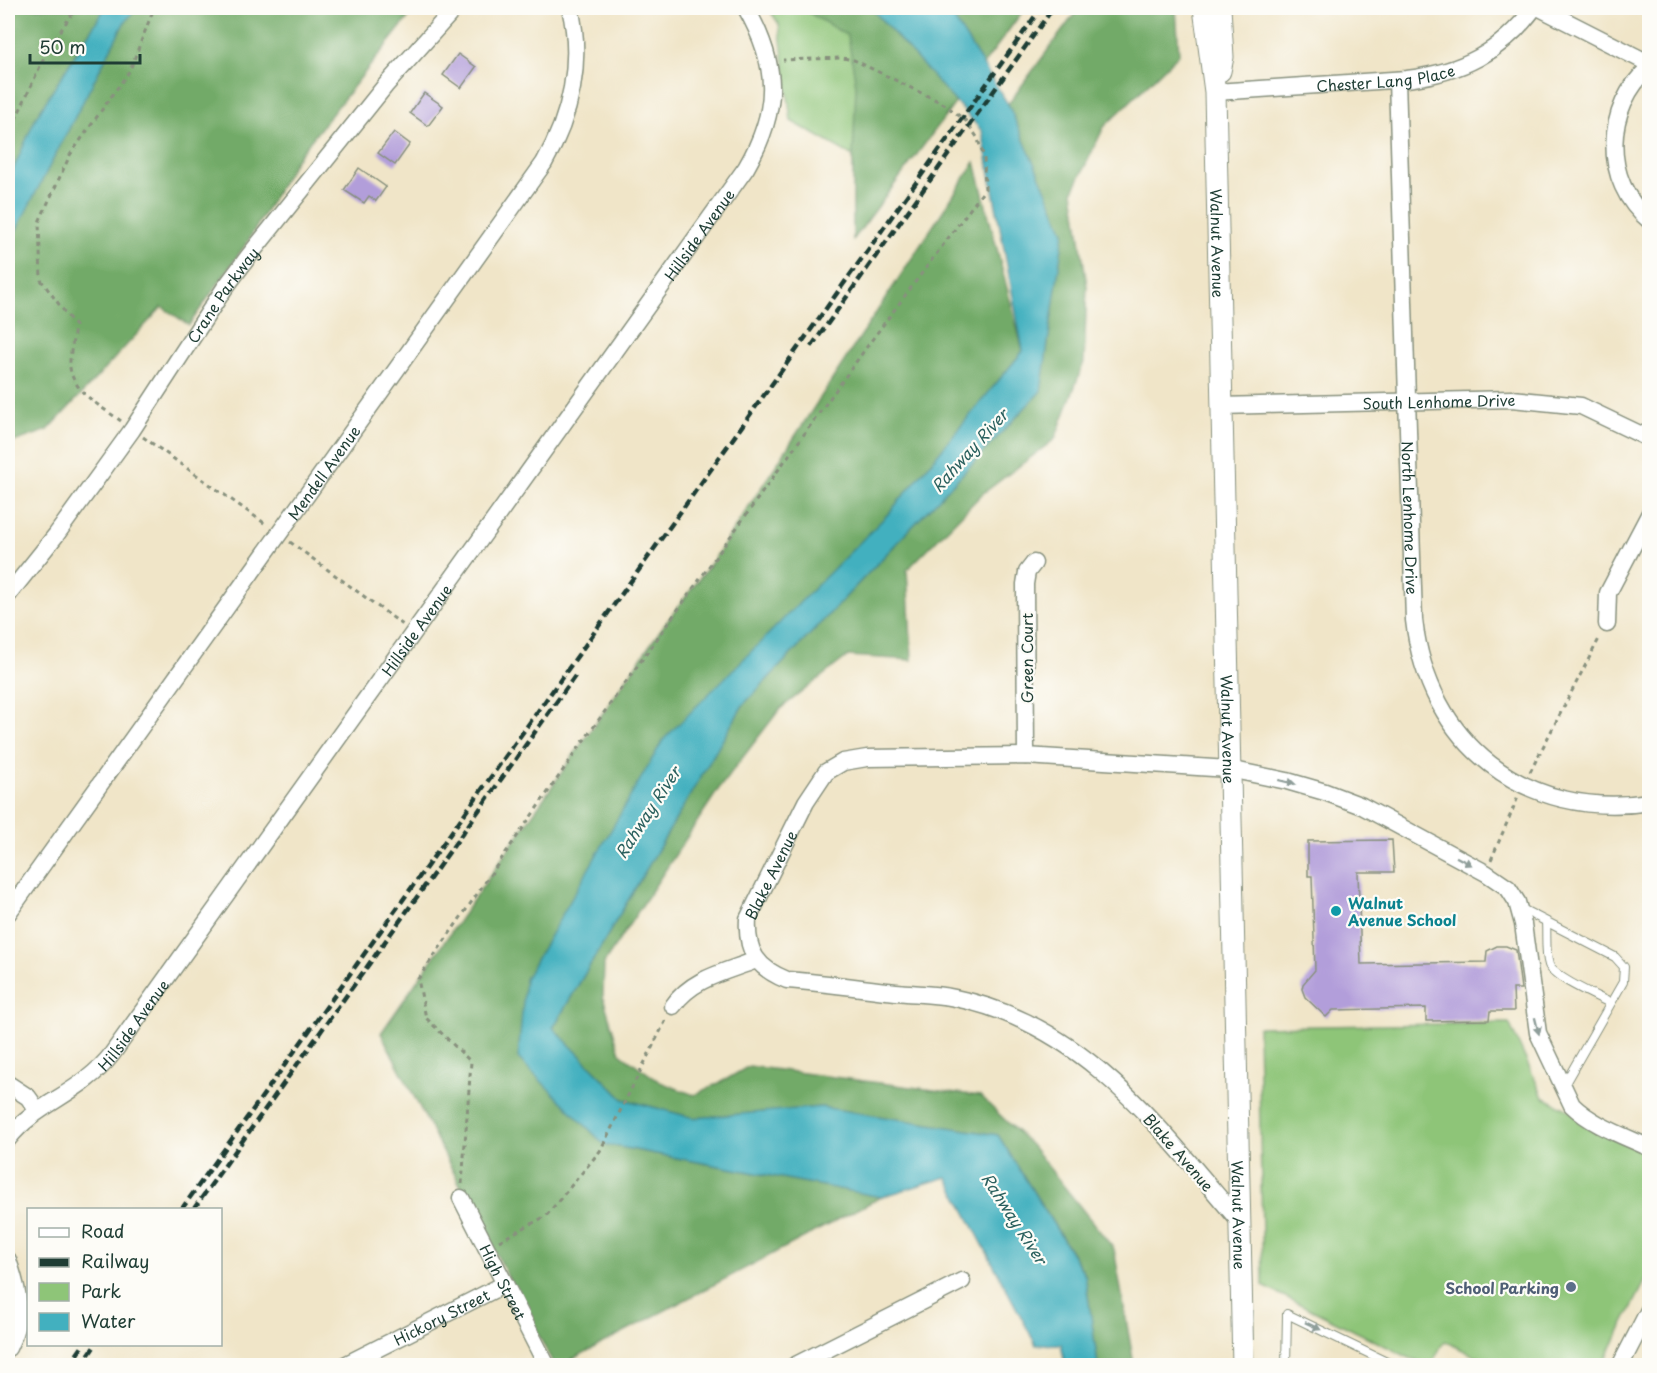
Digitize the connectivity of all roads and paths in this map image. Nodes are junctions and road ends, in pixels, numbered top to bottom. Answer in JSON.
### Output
{"nodes":[{"id":1,"x":76,"y":8,"type":"edge"},
{"id":2,"x":154,"y":8,"type":"edge"},
{"id":3,"x":455,"y":8,"type":"edge"},
{"id":4,"x":570,"y":8,"type":"edge"},
{"id":5,"x":746,"y":8,"type":"edge"},
{"id":6,"x":1204,"y":8,"type":"edge"},
{"id":7,"x":1220,"y":8,"type":"edge"},
{"id":8,"x":1534,"y":8,"type":"edge"},
{"id":9,"x":1540,"y":8,"type":"edge"},
{"id":10,"x":769,"y":61,"type":"junction"},
{"id":11,"x":1650,"y":65,"type":"edge"},
{"id":12,"x":1397,"y":80,"type":"junction"},
{"id":13,"x":1215,"y":92,"type":"junction"},
{"id":14,"x":8,"y":136,"type":"edge"},
{"id":15,"x":1650,"y":221,"type":"edge"},
{"id":16,"x":1407,"y":402,"type":"junction"},
{"id":17,"x":1221,"y":406,"type":"junction"},
{"id":18,"x":132,"y":430,"type":"junction"},
{"id":19,"x":1650,"y":439,"type":"edge"},
{"id":20,"x":1650,"y":513,"type":"edge"},
{"id":21,"x":1034,"y":562,"type":"dead end"},
{"id":22,"x":8,"y":595,"type":"edge"},
{"id":23,"x":1607,"y":624,"type":"joint"},
{"id":24,"x":1026,"y":756,"type":"junction"},
{"id":25,"x":1229,"y":769,"type":"junction"},
{"id":26,"x":1523,"y":785,"type":"junction"},
{"id":27,"x":1650,"y":802,"type":"edge"},
{"id":28,"x":1486,"y":873,"type":"junction"},
{"id":29,"x":1519,"y":908,"type":"junction"},
{"id":30,"x":8,"y":913,"type":"edge"},
{"id":31,"x":1546,"y":922,"type":"junction"},
{"id":32,"x":756,"y":960,"type":"junction"},
{"id":33,"x":1610,"y":1003,"type":"junction"},
{"id":34,"x":673,"y":1006,"type":"joint"},
{"id":35,"x":8,"y":1084,"type":"edge"},
{"id":36,"x":1563,"y":1086,"type":"junction"},
{"id":37,"x":38,"y":1111,"type":"junction"},
{"id":38,"x":8,"y":1139,"type":"edge"},
{"id":39,"x":1650,"y":1148,"type":"edge"},
{"id":40,"x":461,"y":1198,"type":"joint"},
{"id":41,"x":1240,"y":1222,"type":"junction"},
{"id":42,"x":486,"y":1248,"type":"junction"},
{"id":43,"x":8,"y":1260,"type":"edge"},
{"id":44,"x":962,"y":1281,"type":"dead end"},
{"id":45,"x":505,"y":1284,"type":"junction"},
{"id":46,"x":1650,"y":1308,"type":"edge"},
{"id":47,"x":8,"y":1348,"type":"edge"},
{"id":48,"x":343,"y":1365,"type":"edge"},
{"id":49,"x":547,"y":1365,"type":"edge"},
{"id":50,"x":794,"y":1365,"type":"edge"},
{"id":51,"x":1244,"y":1365,"type":"edge"},
{"id":52,"x":1286,"y":1365,"type":"edge"},
{"id":53,"x":1395,"y":1365,"type":"edge"},
{"id":54,"x":1620,"y":1365,"type":"edge"}],
"edges":[{"from":1,"to":14,"type":"path"},
{"from":2,"to":18,"type":"path"},
{"from":3,"to":18,"type":"street","name":"Crane Parkway"},
{"from":4,"to":30,"type":"street","name":"Mendell Avenue"},
{"from":5,"to":10,"type":"street"},
{"from":6,"to":13,"type":"street","name":"Walnut Avenue"},
{"from":7,"to":13,"type":"street","name":"Walnut Avenue"},
{"from":8,"to":12,"type":"street","name":"Chester Lang Place"},
{"from":9,"to":11,"type":"street"},
{"from":10,"to":37,"type":"street","name":"Hillside Avenue"},
{"from":10,"to":40,"type":"path"},
{"from":11,"to":15,"type":"street"},
{"from":12,"to":13,"type":"street","name":"Chester Lang Place"},
{"from":12,"to":16,"type":"street","name":"North Lenhome Drive"},
{"from":13,"to":17,"type":"street","name":"Walnut Avenue"},
{"from":16,"to":17,"type":"street","name":"South Lenhome Drive"},
{"from":16,"to":19,"type":"street","name":"South Lenhome Drive"},
{"from":16,"to":26,"type":"street","name":"North Lenhome Drive"},
{"from":17,"to":25,"type":"street","name":"Walnut Avenue"},
{"from":18,"to":22,"type":"street","name":"Crane Parkway"},
{"from":20,"to":23,"type":"street"},
{"from":21,"to":24,"type":"street","name":"Green Court"},
{"from":23,"to":26,"type":"path"},
{"from":24,"to":25,"type":"street","name":"Blake Avenue"},
{"from":24,"to":32,"type":"street","name":"Blake Avenue"},
{"from":25,"to":28,"type":"street","name":"Blake Avenue","one_way":true},
{"from":25,"to":41,"type":"street","name":"Walnut Avenue"},
{"from":26,"to":27,"type":"street","name":"North Lenhome Drive"},
{"from":26,"to":28,"type":"path"},
{"from":28,"to":29,"type":"street","name":"Blake Avenue"},
{"from":29,"to":31,"type":"lane"},
{"from":29,"to":36,"type":"street","one_way":true},
{"from":31,"to":33,"type":"lane"},
{"from":31,"to":33,"type":"lane"},
{"from":32,"to":34,"type":"street"},
{"from":32,"to":41,"type":"street","name":"Blake Avenue"},
{"from":33,"to":36,"type":"lane"},
{"from":34,"to":42,"type":"path"},
{"from":35,"to":37,"type":"street"},
{"from":36,"to":39,"type":"street"},
{"from":37,"to":38,"type":"street","name":"Hillside Avenue"},
{"from":40,"to":42,"type":"street","name":"High Street"},
{"from":41,"to":51,"type":"street","name":"Walnut Avenue"},
{"from":42,"to":45,"type":"street","name":"High Street"},
{"from":43,"to":47,"type":"street"},
{"from":44,"to":50,"type":"street"},
{"from":45,"to":48,"type":"street","name":"Hickory Street"},
{"from":45,"to":49,"type":"street","name":"High Street"},
{"from":46,"to":54,"type":"street"},
{"from":52,"to":53,"type":"lane","one_way":true}]}
